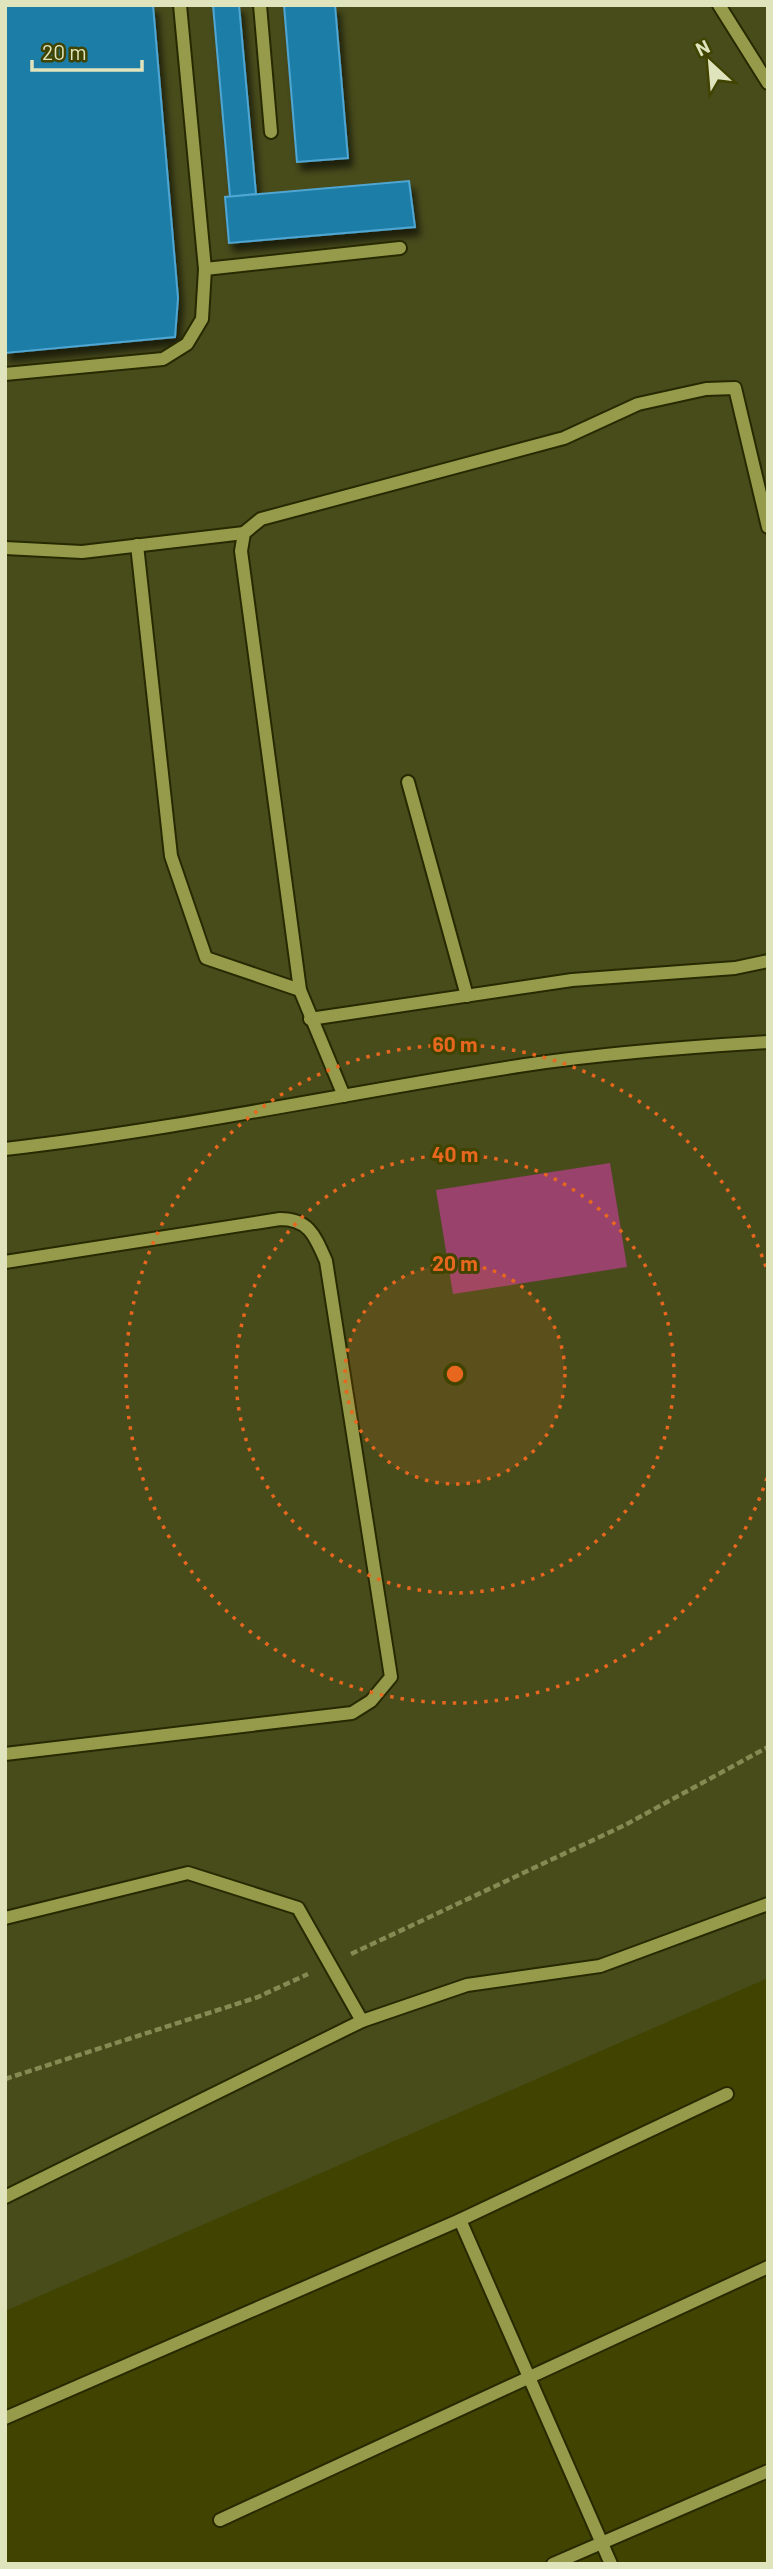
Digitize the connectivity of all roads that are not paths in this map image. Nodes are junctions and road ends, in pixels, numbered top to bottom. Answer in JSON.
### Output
{"nodes":[{"id":1,"x":180,"y":5,"type":"edge"},
{"id":2,"x":260,"y":5,"type":"edge"},
{"id":3,"x":719,"y":5,"type":"edge"},
{"id":4,"x":768,"y":83,"type":"edge"},
{"id":5,"x":271,"y":132,"type":"dead end"},
{"id":6,"x":400,"y":248,"type":"dead end"},
{"id":7,"x":205,"y":269,"type":"junction"},
{"id":8,"x":5,"y":374,"type":"edge"},
{"id":9,"x":768,"y":527,"type":"edge"},
{"id":10,"x":244,"y":533,"type":"junction"},
{"id":11,"x":136,"y":545,"type":"junction"},
{"id":12,"x":5,"y":548,"type":"edge"},
{"id":13,"x":408,"y":782,"type":"dead end"},
{"id":14,"x":768,"y":961,"type":"edge"},
{"id":15,"x":300,"y":990,"type":"junction"},
{"id":16,"x":467,"y":996,"type":"junction"},
{"id":17,"x":310,"y":1019,"type":"junction"},
{"id":18,"x":768,"y":1042,"type":"edge"},
{"id":19,"x":344,"y":1097,"type":"junction"},
{"id":20,"x":5,"y":1149,"type":"edge"},
{"id":21,"x":5,"y":1262,"type":"edge"},
{"id":22,"x":5,"y":1754,"type":"edge"},
{"id":23,"x":768,"y":1904,"type":"edge"},
{"id":24,"x":5,"y":1918,"type":"edge"},
{"id":25,"x":362,"y":2021,"type":"junction"},
{"id":26,"x":727,"y":2094,"type":"dead end"},
{"id":27,"x":5,"y":2197,"type":"edge"},
{"id":28,"x":460,"y":2220,"type":"junction"},
{"id":29,"x":768,"y":2267,"type":"edge"},
{"id":30,"x":528,"y":2375,"type":"junction"},
{"id":31,"x":5,"y":2418,"type":"edge"},
{"id":32,"x":768,"y":2471,"type":"edge"},
{"id":33,"x":220,"y":2520,"type":"dead end"},
{"id":34,"x":602,"y":2542,"type":"junction"},
{"id":35,"x":553,"y":2564,"type":"edge"},
{"id":36,"x":611,"y":2564,"type":"edge"}],
"edges":[{"from":1,"to":7,"type":"street"},
{"from":2,"to":5,"type":"street"},
{"from":3,"to":4,"type":"street"},
{"from":6,"to":7,"type":"street"},
{"from":7,"to":8,"type":"street"},
{"from":9,"to":10,"type":"street"},
{"from":10,"to":11,"type":"street"},
{"from":10,"to":15,"type":"street"},
{"from":11,"to":12,"type":"street"},
{"from":11,"to":15,"type":"street"},
{"from":13,"to":16,"type":"street"},
{"from":14,"to":16,"type":"street"},
{"from":15,"to":17,"type":"street"},
{"from":16,"to":17,"type":"street"},
{"from":17,"to":19,"type":"street"},
{"from":18,"to":19,"type":"street"},
{"from":19,"to":20,"type":"street"},
{"from":21,"to":22,"type":"street"},
{"from":23,"to":25,"type":"street"},
{"from":24,"to":25,"type":"street"},
{"from":25,"to":27,"type":"street"},
{"from":26,"to":28,"type":"street"},
{"from":28,"to":30,"type":"street"},
{"from":28,"to":31,"type":"street"},
{"from":29,"to":30,"type":"street"},
{"from":30,"to":33,"type":"street"},
{"from":30,"to":34,"type":"street"},
{"from":32,"to":34,"type":"street"},
{"from":34,"to":35,"type":"street"},
{"from":34,"to":36,"type":"street"}]}
